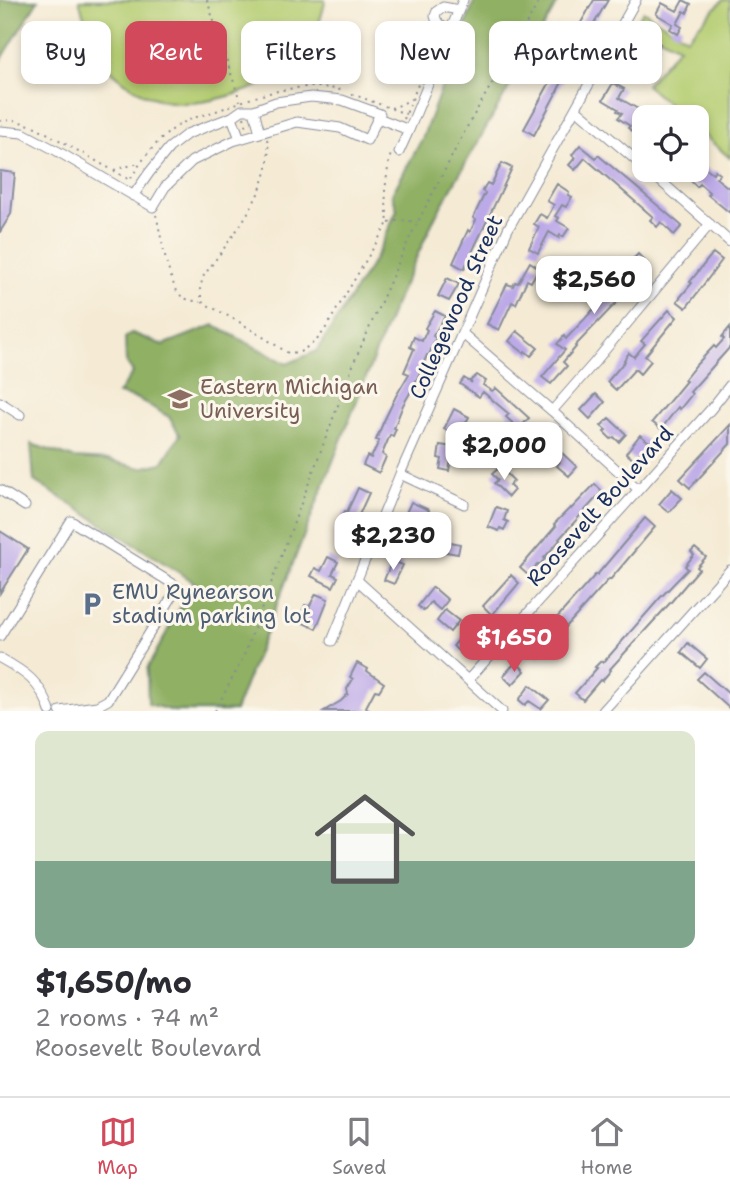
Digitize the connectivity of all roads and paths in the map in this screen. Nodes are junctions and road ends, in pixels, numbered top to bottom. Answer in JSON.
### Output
{"nodes":[{"id":1,"x":207,"y":0,"type":"edge"},
{"id":2,"x":463,"y":0,"type":"edge"},
{"id":3,"x":540,"y":0,"type":"edge"},
{"id":4,"x":636,"y":0,"type":"edge"},
{"id":5,"x":459,"y":10,"type":"junction"},
{"id":6,"x":436,"y":21,"type":"edge"},
{"id":7,"x":455,"y":21,"type":"edge"},
{"id":8,"x":428,"y":84,"type":"edge"},
{"id":9,"x":412,"y":98,"type":"dead end"},
{"id":10,"x":390,"y":108,"type":"dead end"},
{"id":11,"x":576,"y":108,"type":"junction"},
{"id":12,"x":242,"y":110,"type":"junction"},
{"id":13,"x":254,"y":110,"type":"junction"},
{"id":14,"x":232,"y":117,"type":"junction"},
{"id":15,"x":378,"y":118,"type":"junction"},
{"id":16,"x":409,"y":130,"type":"junction"},
{"id":17,"x":0,"y":131,"type":"edge"},
{"id":18,"x":263,"y":136,"type":"junction"},
{"id":19,"x":245,"y":138,"type":"junction"},
{"id":20,"x":399,"y":152,"type":"dead end"},
{"id":21,"x":632,"y":156,"type":"edge"},
{"id":22,"x":140,"y":163,"type":"dead end"},
{"id":23,"x":113,"y":170,"type":"dead end"},
{"id":24,"x":662,"y":182,"type":"edge"},
{"id":25,"x":134,"y":196,"type":"junction"},
{"id":26,"x":153,"y":207,"type":"junction"},
{"id":27,"x":417,"y":222,"type":"junction"},
{"id":28,"x":710,"y":224,"type":"junction"},
{"id":29,"x":730,"y":242,"type":"edge"},
{"id":30,"x":202,"y":302,"type":"junction"},
{"id":31,"x":463,"y":334,"type":"junction"},
{"id":32,"x":730,"y":385,"type":"edge"},
{"id":33,"x":0,"y":402,"type":"edge"},
{"id":34,"x":552,"y":411,"type":"junction"},
{"id":35,"x":20,"y":415,"type":"dead end"},
{"id":36,"x":400,"y":474,"type":"junction"},
{"id":37,"x":638,"y":489,"type":"junction"},
{"id":38,"x":0,"y":490,"type":"edge"},
{"id":39,"x":464,"y":504,"type":"dead end"},
{"id":40,"x":25,"y":506,"type":"dead end"},
{"id":41,"x":730,"y":570,"type":"edge"},
{"id":42,"x":357,"y":580,"type":"junction"},
{"id":43,"x":0,"y":636,"type":"edge"},
{"id":44,"x":332,"y":641,"type":"dead end"},
{"id":45,"x":0,"y":658,"type":"edge"},
{"id":46,"x":468,"y":680,"type":"junction"},
{"id":47,"x":50,"y":711,"type":"edge"},
{"id":48,"x":60,"y":711,"type":"edge"},
{"id":49,"x":215,"y":711,"type":"edge"},
{"id":50,"x":502,"y":711,"type":"edge"},
{"id":51,"x":603,"y":711,"type":"edge"}],
"edges":[{"from":1,"to":12,"type":"path"},
{"from":2,"to":5,"type":"street"},
{"from":3,"to":27,"type":"path"},
{"from":4,"to":11,"type":"street","name":"Collegewood Street"},
{"from":5,"to":6,"type":"street"},
{"from":5,"to":7,"type":"street"},
{"from":8,"to":16,"type":"street"},
{"from":9,"to":10,"type":"path"},
{"from":11,"to":21,"type":"street"},
{"from":11,"to":31,"type":"street","name":"Collegewood Street"},
{"from":12,"to":13,"type":"street"},
{"from":12,"to":14,"type":"street"},
{"from":12,"to":19,"type":"path"},
{"from":13,"to":15,"type":"street"},
{"from":13,"to":18,"type":"street"},
{"from":14,"to":19,"type":"street"},
{"from":14,"to":25,"type":"street"},
{"from":15,"to":16,"type":"street"},
{"from":15,"to":18,"type":"street"},
{"from":16,"to":20,"type":"street"},
{"from":17,"to":25,"type":"street"},
{"from":18,"to":19,"type":"street"},
{"from":18,"to":30,"type":"path"},
{"from":19,"to":26,"type":"street"},
{"from":22,"to":23,"type":"path"},
{"from":24,"to":28,"type":"street"},
{"from":25,"to":26,"type":"street"},
{"from":26,"to":30,"type":"path"},
{"from":27,"to":30,"type":"path"},
{"from":27,"to":49,"type":"path"},
{"from":28,"to":29,"type":"street"},
{"from":28,"to":34,"type":"street"},
{"from":31,"to":34,"type":"street"},
{"from":31,"to":36,"type":"street","name":"Collegewood Street"},
{"from":32,"to":37,"type":"street","name":"Roosevelt Boulevard"},
{"from":33,"to":35,"type":"street"},
{"from":34,"to":37,"type":"street"},
{"from":36,"to":39,"type":"street"},
{"from":36,"to":42,"type":"street","name":"Collegewood Street"},
{"from":37,"to":46,"type":"street","name":"Roosevelt Boulevard"},
{"from":38,"to":40,"type":"street"},
{"from":41,"to":51,"type":"street"},
{"from":42,"to":44,"type":"street","name":"Collegewood Street"},
{"from":42,"to":46,"type":"street"},
{"from":43,"to":48,"type":"street"},
{"from":45,"to":47,"type":"street"},
{"from":46,"to":50,"type":"street"}]}
